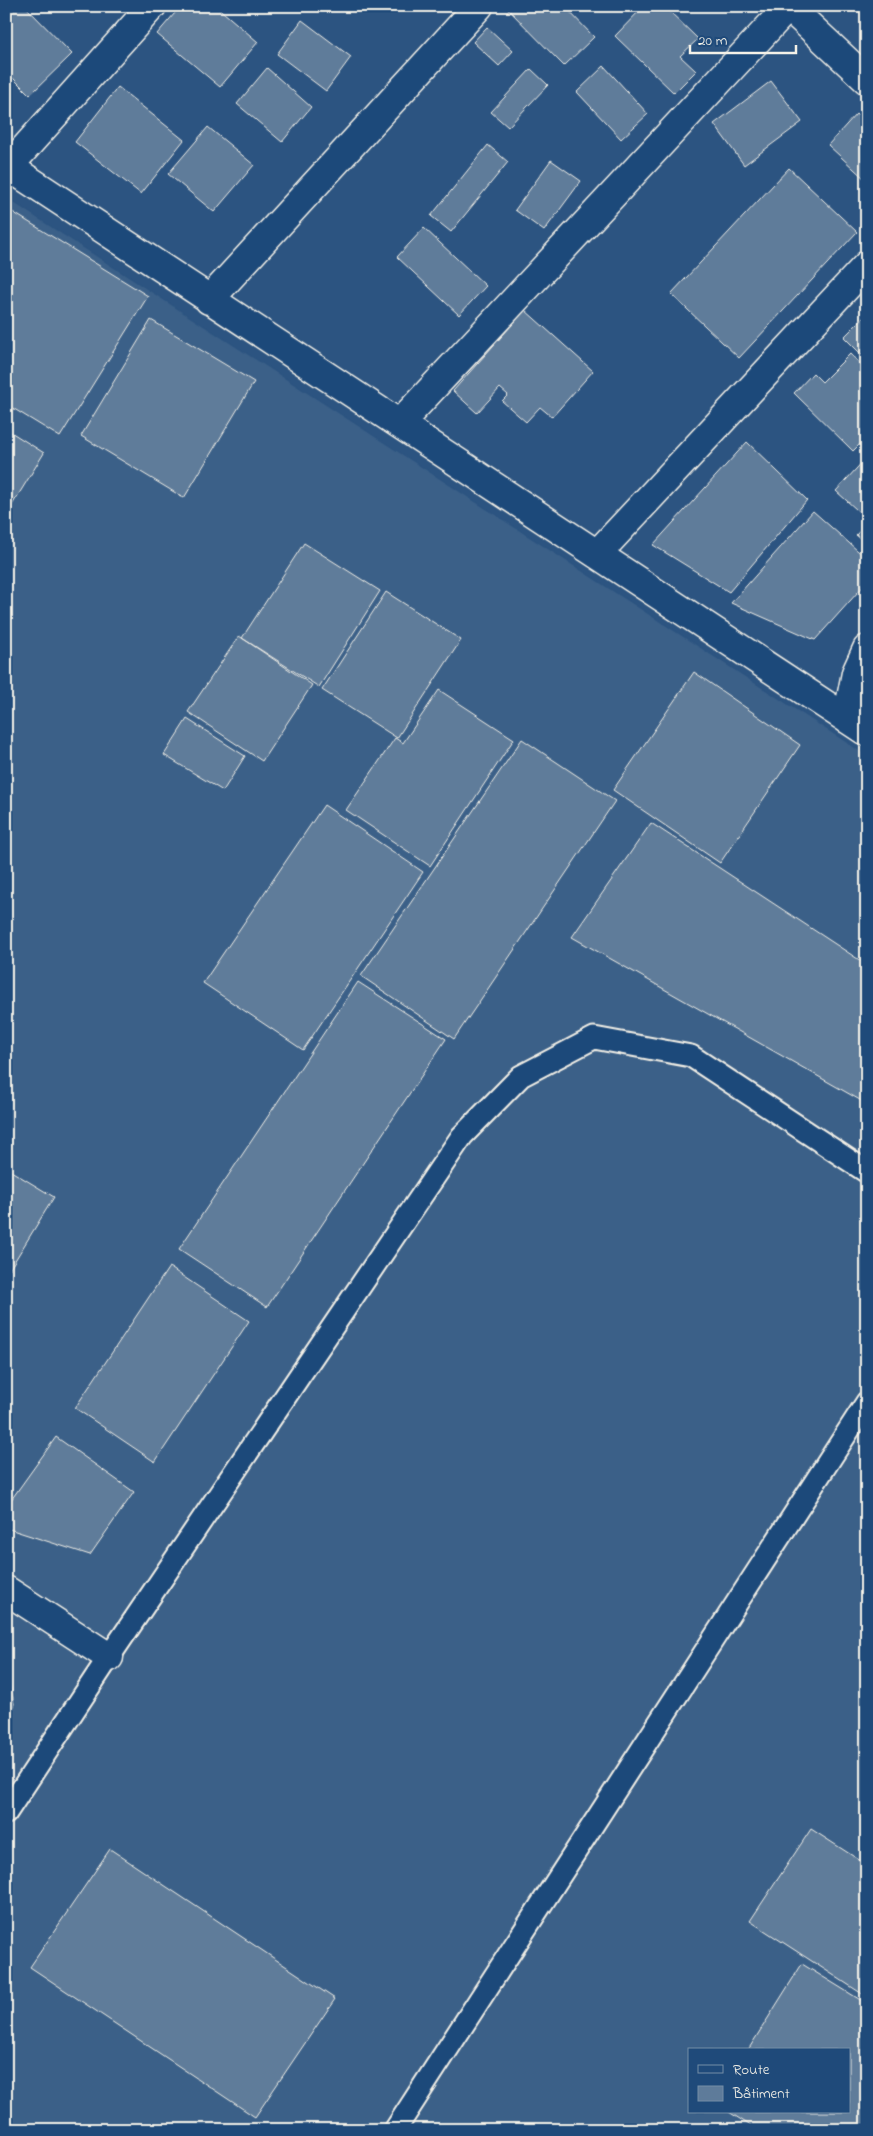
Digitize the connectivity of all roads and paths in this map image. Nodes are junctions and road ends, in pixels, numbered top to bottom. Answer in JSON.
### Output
{"nodes":[{"id":1,"x":152,"y":6,"type":"edge"},
{"id":2,"x":479,"y":6,"type":"edge"},
{"id":3,"x":789,"y":6,"type":"edge"},
{"id":4,"x":867,"y":80,"type":"edge"},
{"id":5,"x":7,"y":166,"type":"edge"},
{"id":6,"x":867,"y":264,"type":"edge"},
{"id":7,"x":209,"y":300,"type":"junction"},
{"id":8,"x":399,"y":424,"type":"junction"},
{"id":9,"x":597,"y":554,"type":"junction"},
{"id":10,"x":867,"y":649,"type":"edge"},
{"id":11,"x":857,"y":726,"type":"edge"},
{"id":12,"x":867,"y":1172,"type":"edge"},
{"id":13,"x":867,"y":1402,"type":"edge"},
{"id":14,"x":6,"y":1590,"type":"edge"},
{"id":15,"x":109,"y":1657,"type":"junction"},
{"id":16,"x":6,"y":1812,"type":"edge"},
{"id":17,"x":395,"y":2130,"type":"edge"}],
"edges":[{"from":1,"to":5,"type":"street"},
{"from":2,"to":7,"type":"street"},
{"from":3,"to":4,"type":"street"},
{"from":3,"to":8,"type":"street"},
{"from":5,"to":7,"type":"street"},
{"from":6,"to":9,"type":"street"},
{"from":7,"to":8,"type":"street"},
{"from":8,"to":9,"type":"street"},
{"from":9,"to":11,"type":"street"},
{"from":10,"to":11,"type":"street"},
{"from":12,"to":15,"type":"lane"},
{"from":13,"to":17,"type":"lane"},
{"from":14,"to":15,"type":"street"},
{"from":15,"to":16,"type":"lane"}]}
